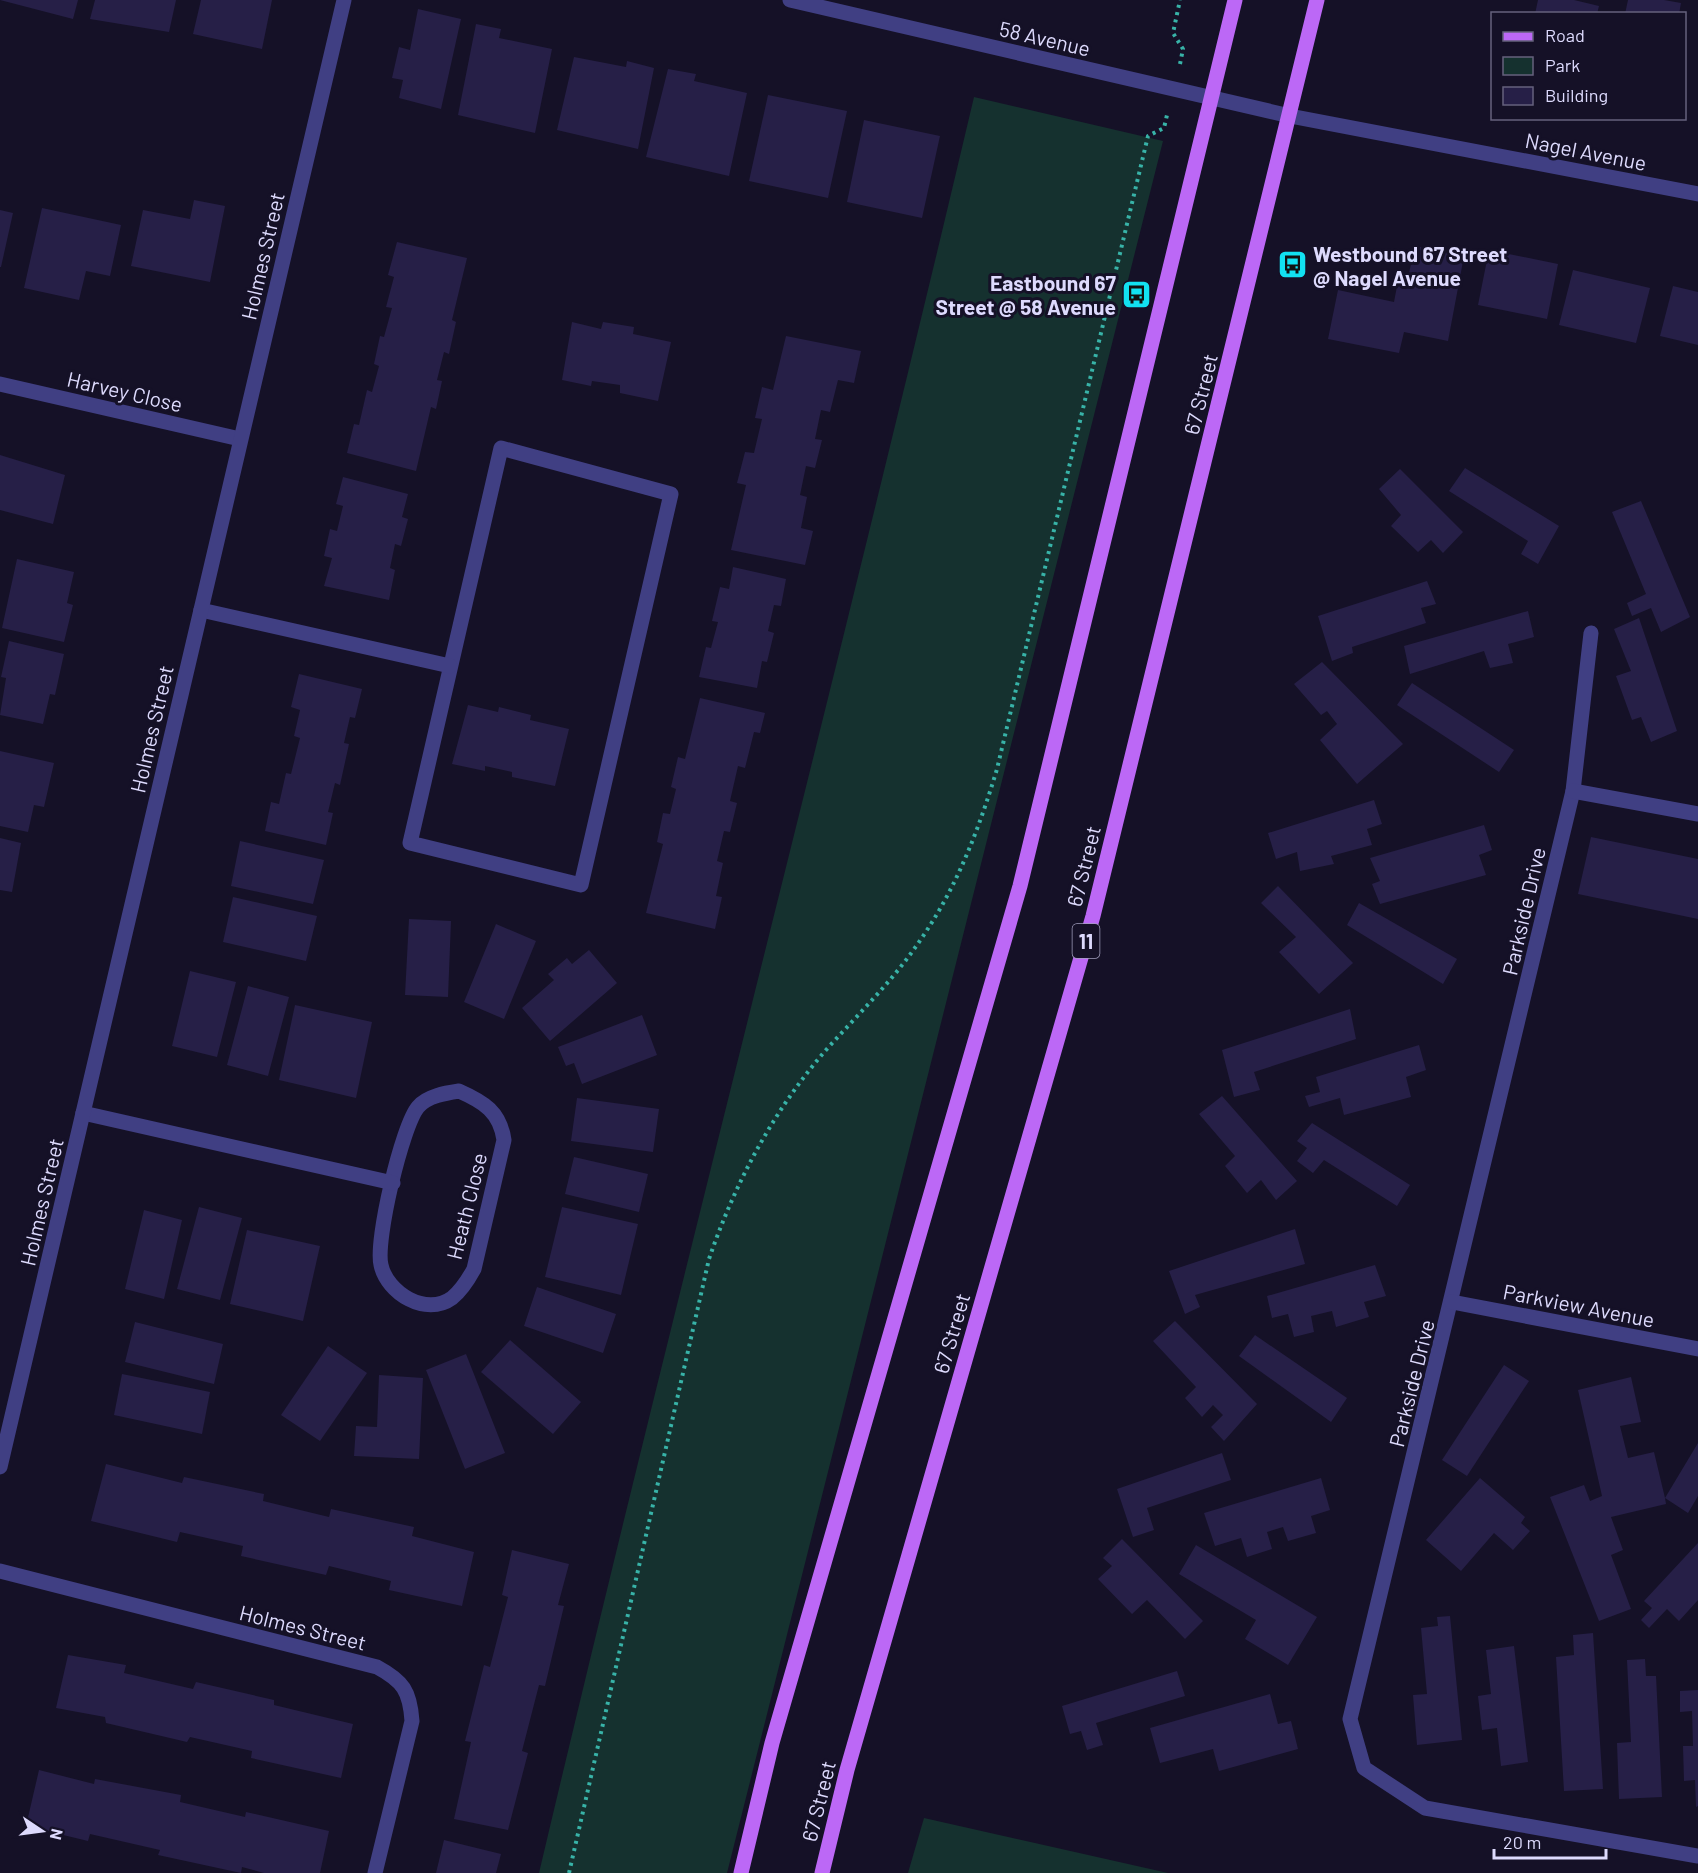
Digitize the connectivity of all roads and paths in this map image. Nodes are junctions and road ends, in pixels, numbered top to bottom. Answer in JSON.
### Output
{"nodes":[{"id":1,"x":344,"y":0,"type":"edge"},
{"id":2,"x":790,"y":0,"type":"edge"},
{"id":3,"x":1180,"y":0,"type":"edge"},
{"id":4,"x":1235,"y":0,"type":"edge"},
{"id":5,"x":1317,"y":0,"type":"edge"},
{"id":6,"x":1183,"y":49,"type":"dead end"},
{"id":7,"x":1212,"y":99,"type":"junction"},
{"id":8,"x":1290,"y":116,"type":"junction"},
{"id":9,"x":1164,"y":128,"type":"dead end"},
{"id":10,"x":1698,"y":194,"type":"edge"},
{"id":11,"x":0,"y":384,"type":"edge"},
{"id":12,"x":240,"y":439,"type":"junction"},
{"id":13,"x":201,"y":610,"type":"junction"},
{"id":14,"x":1592,"y":633,"type":"dead end"},
{"id":15,"x":450,"y":666,"type":"junction"},
{"id":16,"x":1573,"y":791,"type":"junction"},
{"id":17,"x":1698,"y":814,"type":"edge"},
{"id":18,"x":83,"y":1113,"type":"junction"},
{"id":19,"x":393,"y":1183,"type":"junction"},
{"id":20,"x":1452,"y":1302,"type":"junction"},
{"id":21,"x":1698,"y":1349,"type":"edge"},
{"id":22,"x":5,"y":1423,"type":"edge"},
{"id":23,"x":0,"y":1467,"type":"edge"},
{"id":24,"x":0,"y":1571,"type":"edge"},
{"id":25,"x":1698,"y":1856,"type":"edge"},
{"id":26,"x":375,"y":1873,"type":"edge"},
{"id":27,"x":569,"y":1873,"type":"edge"},
{"id":28,"x":741,"y":1873,"type":"edge"},
{"id":29,"x":822,"y":1873,"type":"edge"}],
"edges":[{"from":1,"to":12,"type":"street","name":"Holmes Street"},
{"from":2,"to":7,"type":"street","name":"58 Avenue"},
{"from":3,"to":6,"type":"path"},
{"from":4,"to":7,"type":"main road"},
{"from":5,"to":8,"type":"main road","name":"67 Street","number":"11"},
{"from":7,"to":8,"type":"street","name":"58 Avenue"},
{"from":7,"to":28,"type":"main road"},
{"from":8,"to":10,"type":"street","name":"Nagel Avenue"},
{"from":8,"to":29,"type":"main road","name":"67 Street","number":"11"},
{"from":9,"to":27,"type":"path"},
{"from":11,"to":12,"type":"street","name":"Harvey Close"},
{"from":12,"to":13,"type":"street","name":"Holmes Street"},
{"from":13,"to":15,"type":"street"},
{"from":13,"to":18,"type":"street","name":"Holmes Street"},
{"from":14,"to":16,"type":"street","name":"Parkside Drive"},
{"from":15,"to":15,"type":"street"},
{"from":16,"to":17,"type":"street"},
{"from":16,"to":20,"type":"street","name":"Parkside Drive"},
{"from":18,"to":19,"type":"street"},
{"from":18,"to":22,"type":"street","name":"Holmes Street"},
{"from":19,"to":19,"type":"street","name":"Heath Close"},
{"from":20,"to":21,"type":"street","name":"Parkview Avenue"},
{"from":20,"to":25,"type":"street","name":"Parkside Drive"},
{"from":22,"to":23,"type":"street","name":"Holmes Street"},
{"from":24,"to":26,"type":"street","name":"Holmes Street"}]}
